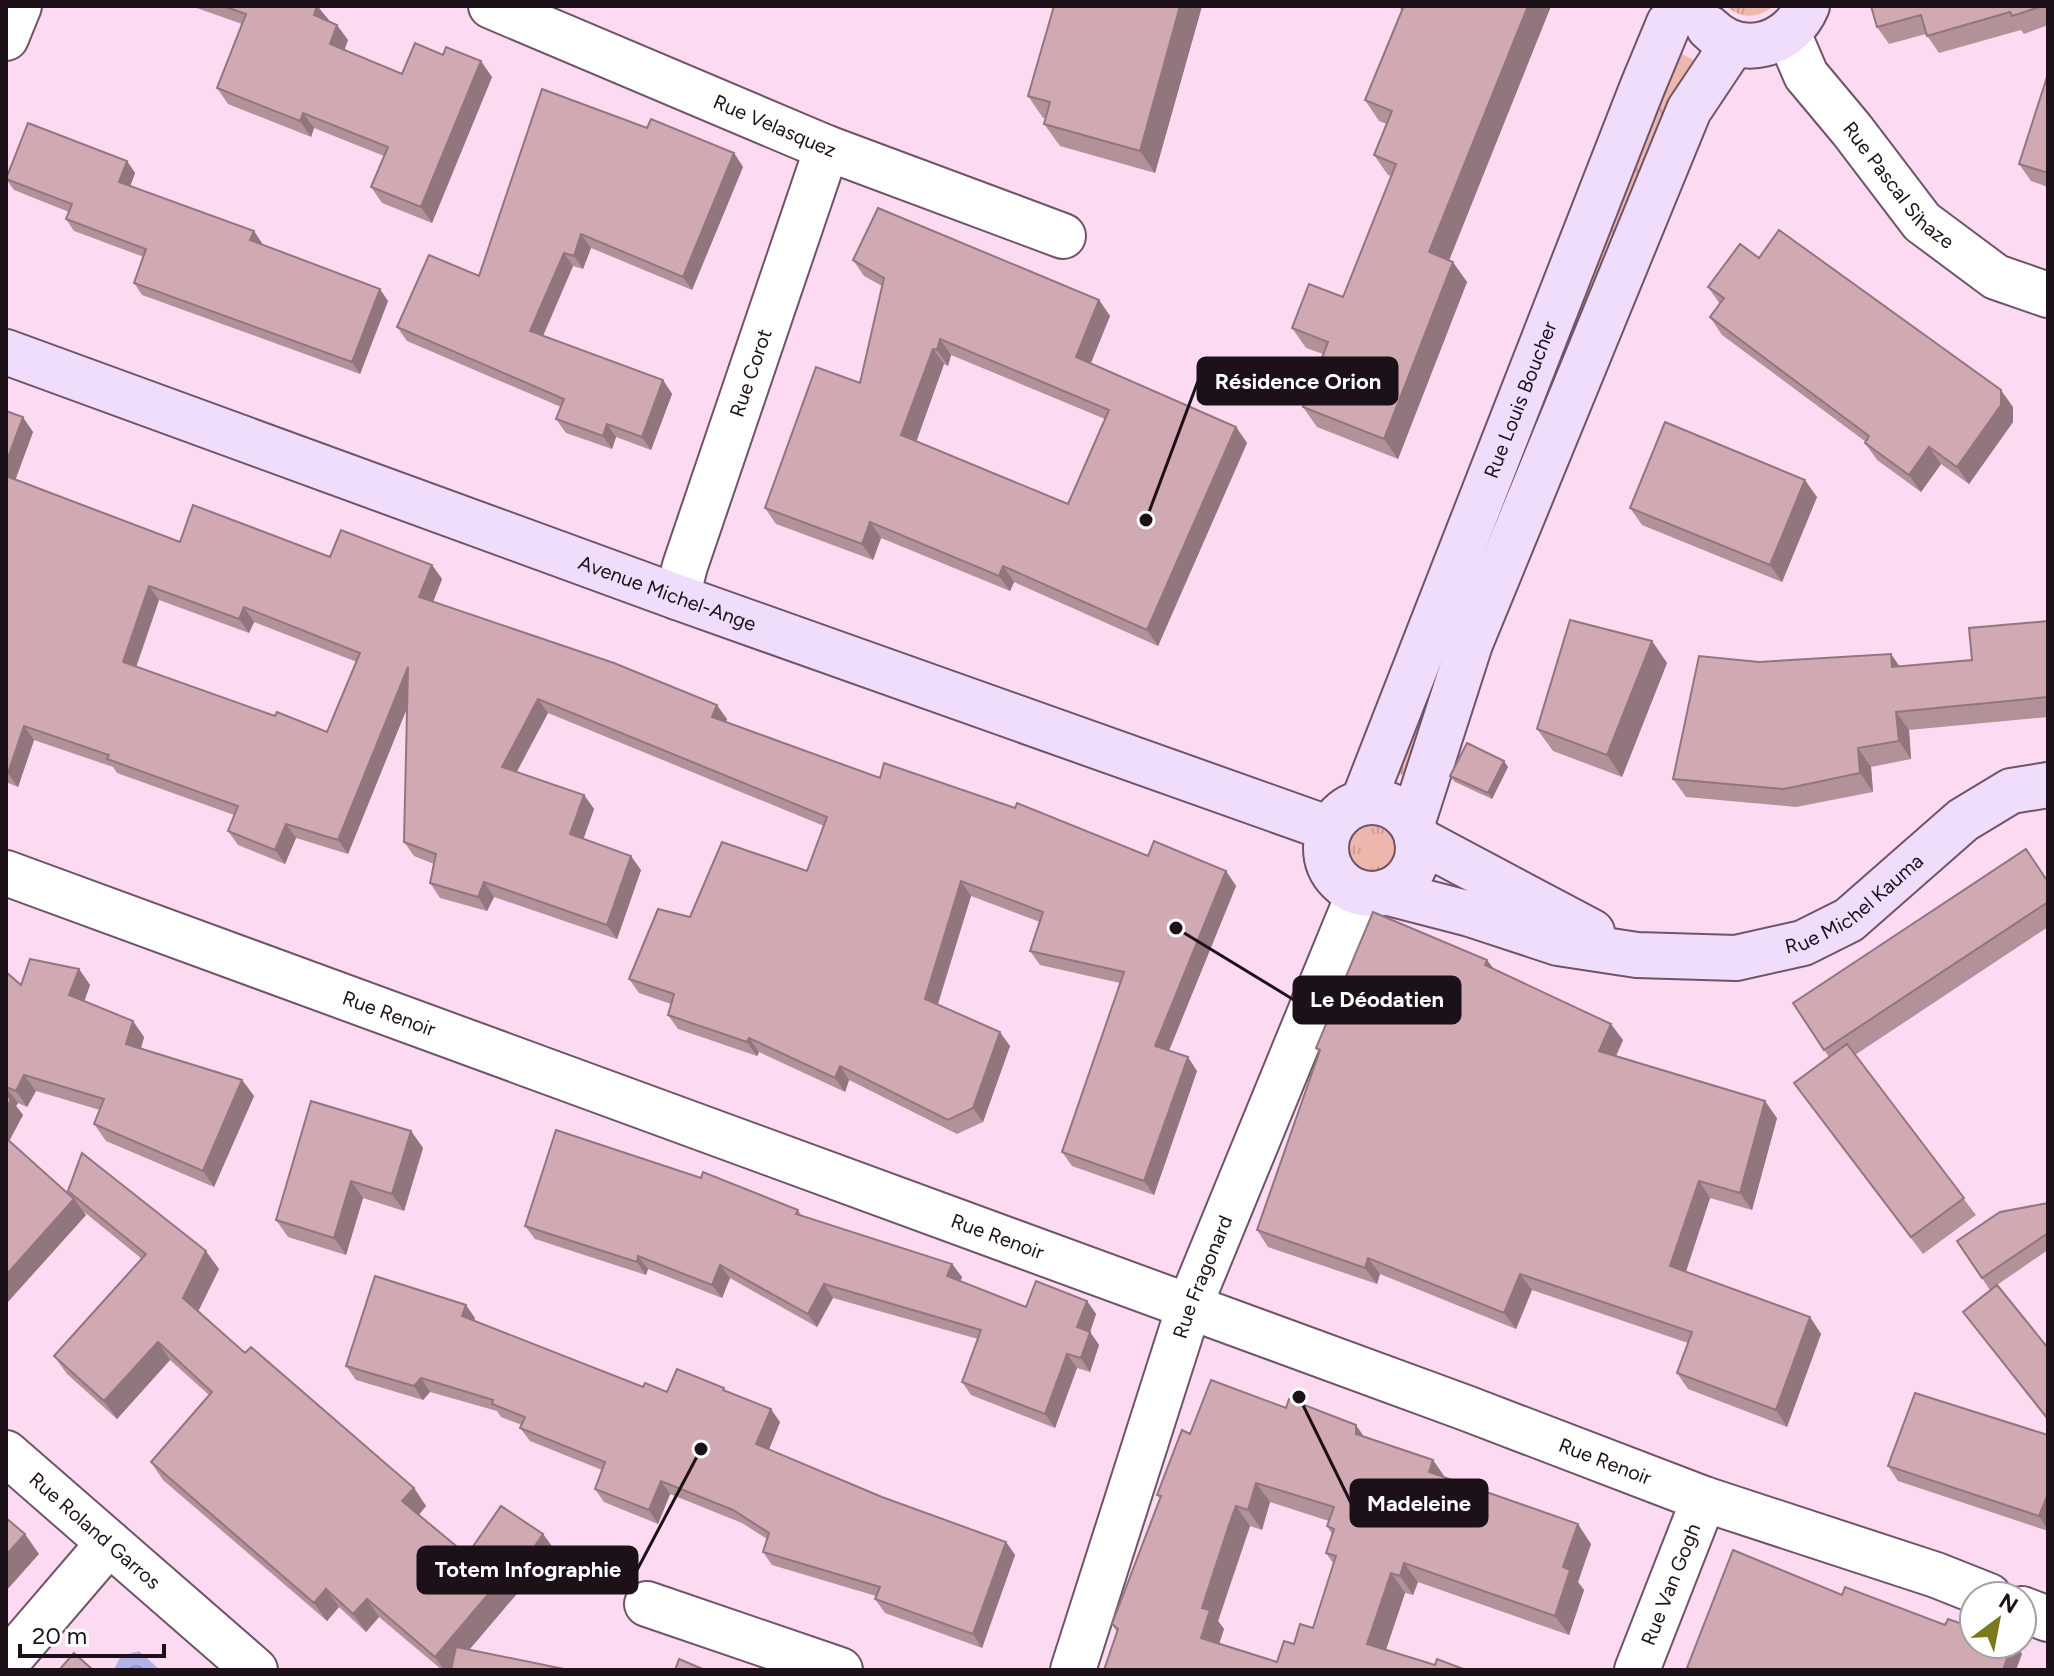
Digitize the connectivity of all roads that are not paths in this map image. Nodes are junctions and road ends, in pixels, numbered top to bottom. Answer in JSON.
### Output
{"nodes":[{"id":1,"x":19,"y":6,"type":"edge"},
{"id":2,"x":491,"y":6,"type":"edge"},
{"id":3,"x":1687,"y":6,"type":"edge"},
{"id":4,"x":1694,"y":6,"type":"edge"},
{"id":5,"x":1798,"y":20,"type":"edge"},
{"id":6,"x":6,"y":38,"type":"edge"},
{"id":7,"x":1733,"y":44,"type":"junction"},
{"id":8,"x":827,"y":148,"type":"junction"},
{"id":9,"x":1063,"y":236,"type":"dead end"},
{"id":10,"x":2048,"y":295,"type":"edge"},
{"id":11,"x":6,"y":352,"type":"edge"},
{"id":12,"x":677,"y":597,"type":"junction"},
{"id":13,"x":2048,"y":785,"type":"edge"},
{"id":14,"x":1363,"y":802,"type":"junction"},
{"id":15,"x":1330,"y":829,"type":"junction"},
{"id":16,"x":1415,"y":831,"type":"junction"},
{"id":17,"x":6,"y":873,"type":"edge"},
{"id":18,"x":1372,"y":892,"type":"junction"},
{"id":19,"x":1637,"y":955,"type":"junction"},
{"id":20,"x":1189,"y":1307,"type":"junction"},
{"id":21,"x":6,"y":1453,"type":"edge"},
{"id":22,"x":1704,"y":1499,"type":"junction"},
{"id":23,"x":109,"y":1543,"type":"junction"},
{"id":24,"x":1958,"y":1584,"type":"edge"},
{"id":25,"x":647,"y":1604,"type":"dead end"},
{"id":26,"x":6,"y":1663,"type":"edge"},
{"id":27,"x":255,"y":1670,"type":"edge"},
{"id":28,"x":840,"y":1670,"type":"edge"},
{"id":29,"x":1073,"y":1670,"type":"edge"},
{"id":30,"x":1637,"y":1670,"type":"edge"}],
"edges":[{"from":1,"to":6,"type":"street"},
{"from":2,"to":8,"type":"street","name":"Rue Velasquez"},
{"from":3,"to":14,"type":"main road","name":"Rue Louis Boucher"},
{"from":4,"to":7,"type":"main road"},
{"from":5,"to":7,"type":"main road"},
{"from":5,"to":10,"type":"street","name":"Rue Pascal Sihaze"},
{"from":7,"to":16,"type":"main road"},
{"from":8,"to":9,"type":"street","name":"Rue Velasquez"},
{"from":8,"to":12,"type":"street","name":"Rue Corot"},
{"from":11,"to":12,"type":"main road","name":"Avenue Michel-Ange"},
{"from":12,"to":15,"type":"main road","name":"Avenue Michel-Ange"},
{"from":13,"to":19,"type":"main road","name":"Rue Michel Kauma"},
{"from":14,"to":15,"type":"main road"},
{"from":14,"to":16,"type":"main road"},
{"from":15,"to":18,"type":"main road"},
{"from":16,"to":18,"type":"main road"},
{"from":16,"to":19,"type":"main road","name":"Rue Michel Kauma"},
{"from":17,"to":20,"type":"street","name":"Rue Renoir"},
{"from":18,"to":19,"type":"main road","name":"Rue Michel Kauma"},
{"from":18,"to":20,"type":"street","name":"Rue Fragonard"},
{"from":20,"to":22,"type":"street","name":"Rue Renoir"},
{"from":20,"to":29,"type":"street","name":"Rue Fragonard"},
{"from":21,"to":23,"type":"street","name":"Rue Roland Garros"},
{"from":22,"to":24,"type":"street","name":"Rue Renoir"},
{"from":22,"to":30,"type":"street","name":"Rue Van Gogh"},
{"from":23,"to":26,"type":"street"},
{"from":23,"to":27,"type":"street","name":"Rue Roland Garros"},
{"from":25,"to":28,"type":"street"}]}
